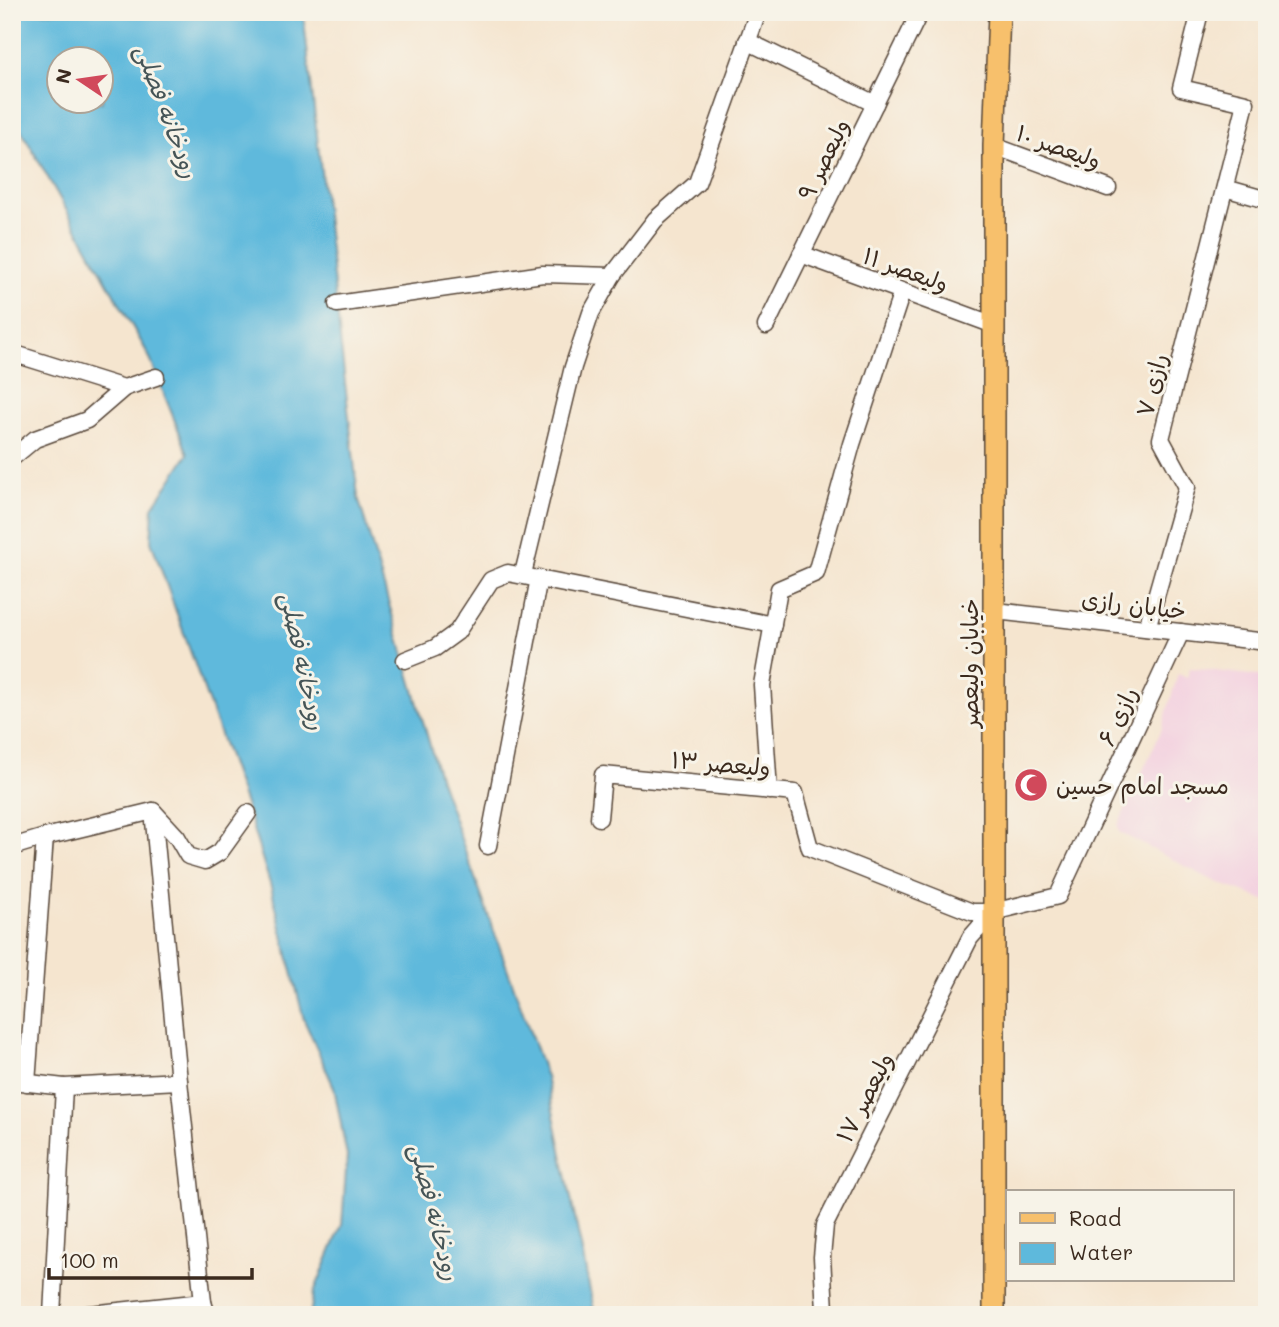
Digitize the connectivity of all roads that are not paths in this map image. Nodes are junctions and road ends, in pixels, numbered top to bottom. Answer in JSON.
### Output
{"nodes":[{"id":1,"x":758,"y":12,"type":"edge"},
{"id":2,"x":920,"y":12,"type":"edge"},
{"id":3,"x":999,"y":12,"type":"edge"},
{"id":4,"x":1200,"y":12,"type":"edge"},
{"id":5,"x":747,"y":41,"type":"junction"},
{"id":6,"x":875,"y":104,"type":"junction"},
{"id":7,"x":994,"y":146,"type":"junction"},
{"id":8,"x":1108,"y":188,"type":"dead end"},
{"id":9,"x":1225,"y":188,"type":"junction"},
{"id":10,"x":1267,"y":200,"type":"edge"},
{"id":11,"x":801,"y":254,"type":"junction"},
{"id":12,"x":612,"y":276,"type":"junction"},
{"id":13,"x":902,"y":292,"type":"junction"},
{"id":14,"x":337,"y":304,"type":"dead end"},
{"id":15,"x":994,"y":325,"type":"junction"},
{"id":16,"x":766,"y":327,"type":"dead end"},
{"id":17,"x":12,"y":353,"type":"edge"},
{"id":18,"x":156,"y":377,"type":"dead end"},
{"id":19,"x":124,"y":388,"type":"junction"},
{"id":20,"x":12,"y":457,"type":"edge"},
{"id":21,"x":523,"y":574,"type":"junction"},
{"id":22,"x":539,"y":578,"type":"junction"},
{"id":23,"x":996,"y":611,"type":"junction"},
{"id":24,"x":773,"y":625,"type":"junction"},
{"id":25,"x":1147,"y":628,"type":"junction"},
{"id":26,"x":1181,"y":632,"type":"junction"},
{"id":27,"x":1267,"y":642,"type":"edge"},
{"id":28,"x":405,"y":660,"type":"dead end"},
{"id":29,"x":769,"y":791,"type":"junction"},
{"id":30,"x":153,"y":811,"type":"junction"},
{"id":31,"x":248,"y":813,"type":"dead end"},
{"id":32,"x":599,"y":818,"type":"dead end"},
{"id":33,"x":46,"y":836,"type":"junction"},
{"id":34,"x":488,"y":846,"type":"dead end"},
{"id":35,"x":12,"y":847,"type":"edge"},
{"id":36,"x":993,"y":912,"type":"junction"},
{"id":37,"x":178,"y":1081,"type":"junction"},
{"id":38,"x":20,"y":1082,"type":"edge"},
{"id":39,"x":64,"y":1087,"type":"junction"},
{"id":40,"x":205,"y":1308,"type":"edge"},
{"id":41,"x":127,"y":1312,"type":"edge"},
{"id":42,"x":52,"y":1315,"type":"edge"},
{"id":43,"x":81,"y":1315,"type":"edge"},
{"id":44,"x":819,"y":1315,"type":"edge"},
{"id":45,"x":994,"y":1315,"type":"edge"}],
"edges":[{"from":1,"to":5,"type":"street"},
{"from":2,"to":6,"type":"street","name":"ولیعصر ۹"},
{"from":3,"to":7,"type":"main road","name":"خیابان ولیعصر"},
{"from":4,"to":9,"type":"street","name":"رازی ۷"},
{"from":5,"to":6,"type":"street"},
{"from":5,"to":12,"type":"street"},
{"from":6,"to":11,"type":"street","name":"ولیعصر ۹"},
{"from":7,"to":8,"type":"street","name":"ولیعصر ۱۰"},
{"from":7,"to":15,"type":"main road","name":"خیابان ولیعصر"},
{"from":9,"to":10,"type":"street"},
{"from":9,"to":25,"type":"street","name":"رازی ۷"},
{"from":11,"to":13,"type":"street","name":"ولیعصر ۱۱"},
{"from":11,"to":16,"type":"street","name":"ولیعصر ۹"},
{"from":12,"to":14,"type":"street"},
{"from":12,"to":21,"type":"street"},
{"from":13,"to":15,"type":"street","name":"ولیعصر ۱۱"},
{"from":13,"to":24,"type":"street"},
{"from":15,"to":23,"type":"main road","name":"خیابان ولیعصر"},
{"from":17,"to":19,"type":"street"},
{"from":18,"to":19,"type":"street"},
{"from":19,"to":20,"type":"street"},
{"from":21,"to":22,"type":"street"},
{"from":21,"to":28,"type":"street"},
{"from":22,"to":24,"type":"street"},
{"from":22,"to":34,"type":"street"},
{"from":23,"to":25,"type":"street","name":"خیابان رازی"},
{"from":23,"to":36,"type":"main road","name":"خیابان ولیعصر"},
{"from":24,"to":29,"type":"street"},
{"from":25,"to":26,"type":"street","name":"خیابان رازی"},
{"from":26,"to":27,"type":"street","name":"خیابان رازی"},
{"from":26,"to":36,"type":"street","name":"رازی ۶"},
{"from":29,"to":32,"type":"street","name":"ولیعصر ۱۳"},
{"from":29,"to":36,"type":"street","name":"ولیعصر ۱۳"},
{"from":30,"to":31,"type":"street"},
{"from":30,"to":33,"type":"street"},
{"from":30,"to":37,"type":"street"},
{"from":33,"to":35,"type":"street"},
{"from":33,"to":38,"type":"street"},
{"from":36,"to":44,"type":"street","name":"ولیعصر ۱۷"},
{"from":36,"to":45,"type":"main road","name":"خیابان ولیعصر"},
{"from":37,"to":39,"type":"street"},
{"from":37,"to":40,"type":"street"},
{"from":38,"to":39,"type":"street"},
{"from":39,"to":42,"type":"street"},
{"from":40,"to":41,"type":"street"},
{"from":41,"to":43,"type":"street"}]}
